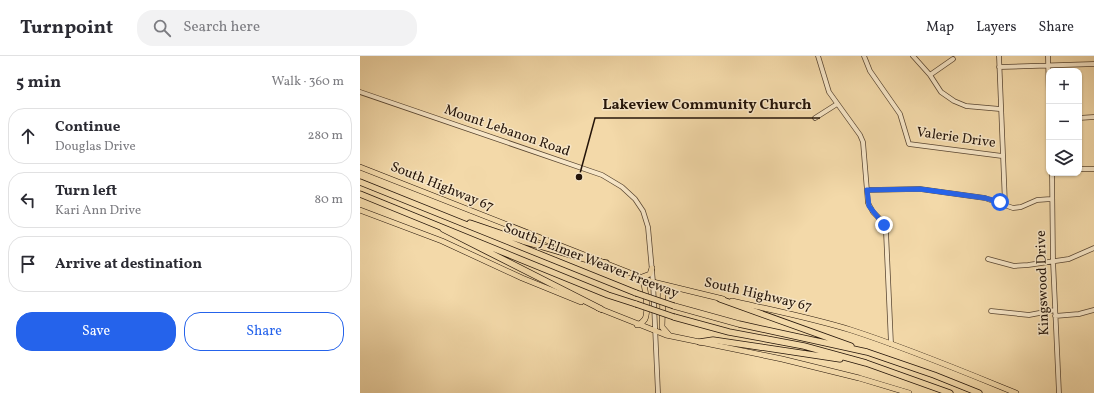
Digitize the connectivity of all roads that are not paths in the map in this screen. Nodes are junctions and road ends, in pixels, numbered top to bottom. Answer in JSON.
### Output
{"nodes":[{"id":1,"x":818,"y":56,"type":"edge"},
{"id":2,"x":864,"y":56,"type":"edge"},
{"id":3,"x":913,"y":56,"type":"edge"},
{"id":4,"x":999,"y":56,"type":"edge"},
{"id":5,"x":1048,"y":56,"type":"edge"},
{"id":6,"x":953,"y":59,"type":"dead end"},
{"id":7,"x":1094,"y":64,"type":"edge"},
{"id":8,"x":1048,"y":66,"type":"junction"},
{"id":9,"x":999,"y":67,"type":"junction"},
{"id":10,"x":930,"y":75,"type":"junction"},
{"id":11,"x":360,"y":92,"type":"edge"},
{"id":12,"x":837,"y":104,"type":"junction"},
{"id":13,"x":1000,"y":109,"type":"junction"},
{"id":14,"x":1094,"y":117,"type":"edge"},
{"id":15,"x":815,"y":118,"type":"dead end"},
{"id":16,"x":1082,"y":118,"type":"edge"},
{"id":17,"x":1002,"y":156,"type":"junction"},
{"id":18,"x":360,"y":167,"type":"edge"},
{"id":19,"x":1094,"y":169,"type":"edge"},
{"id":20,"x":1082,"y":170,"type":"edge"},
{"id":21,"x":1052,"y":176,"type":"edge"},
{"id":22,"x":360,"y":182,"type":"edge"},
{"id":23,"x":867,"y":190,"type":"junction"},
{"id":24,"x":360,"y":194,"type":"edge"},
{"id":25,"x":1052,"y":199,"type":"junction"},
{"id":26,"x":1005,"y":204,"type":"junction"},
{"id":27,"x":360,"y":210,"type":"edge"},
{"id":28,"x":431,"y":210,"type":"junction"},
{"id":29,"x":438,"y":225,"type":"junction"},
{"id":30,"x":1094,"y":248,"type":"edge"},
{"id":31,"x":988,"y":259,"type":"dead end"},
{"id":32,"x":1053,"y":261,"type":"junction"},
{"id":33,"x":606,"y":263,"type":"junction"},
{"id":34,"x":652,"y":268,"type":"junction"},
{"id":35,"x":642,"y":277,"type":"junction"},
{"id":36,"x":653,"y":282,"type":"junction"},
{"id":37,"x":674,"y":287,"type":"junction"},
{"id":38,"x":720,"y":298,"type":"junction"},
{"id":39,"x":601,"y":310,"type":"junction"},
{"id":40,"x":1055,"y":310,"type":"junction"},
{"id":41,"x":1094,"y":310,"type":"edge"},
{"id":42,"x":990,"y":311,"type":"dead end"},
{"id":43,"x":1055,"y":316,"type":"junction"},
{"id":44,"x":637,"y":325,"type":"junction"},
{"id":45,"x":656,"y":330,"type":"junction"},
{"id":46,"x":669,"y":335,"type":"junction"},
{"id":47,"x":700,"y":342,"type":"junction"},
{"id":48,"x":891,"y":344,"type":"junction"},
{"id":49,"x":857,"y":349,"type":"junction"},
{"id":50,"x":866,"y":363,"type":"junction"},
{"id":51,"x":658,"y":393,"type":"edge"},
{"id":52,"x":908,"y":393,"type":"edge"},
{"id":53,"x":950,"y":393,"type":"edge"},
{"id":54,"x":979,"y":393,"type":"edge"},
{"id":55,"x":1016,"y":393,"type":"edge"},
{"id":56,"x":1059,"y":393,"type":"edge"}],
"edges":[{"from":1,"to":12,"type":"street"},
{"from":2,"to":17,"type":"street","name":"Valerie Drive"},
{"from":3,"to":10,"type":"street"},
{"from":4,"to":9,"type":"street"},
{"from":5,"to":8,"type":"street"},
{"from":6,"to":10,"type":"street"},
{"from":7,"to":8,"type":"street"},
{"from":8,"to":9,"type":"street"},
{"from":9,"to":13,"type":"street"},
{"from":10,"to":13,"type":"street"},
{"from":11,"to":34,"type":"street","name":"Mount Lebanon Road"},
{"from":12,"to":15,"type":"street"},
{"from":12,"to":23,"type":"street"},
{"from":13,"to":17,"type":"street"},
{"from":14,"to":16,"type":"street"},
{"from":17,"to":26,"type":"street"},
{"from":18,"to":33,"type":"main road","name":"South Highway 67"},
{"from":19,"to":20,"type":"street"},
{"from":21,"to":25,"type":"street","name":"Kingswood Drive"},
{"from":22,"to":28,"type":"highway","name":"South J Elmer Weaver Freeway"},
{"from":23,"to":26,"type":"street"},
{"from":23,"to":48,"type":"street"},
{"from":24,"to":29,"type":"highway","name":"South J Elmer Weaver Freeway"},
{"from":25,"to":26,"type":"street"},
{"from":25,"to":32,"type":"street","name":"Kingswood Drive"},
{"from":27,"to":39,"type":"main road"},
{"from":28,"to":33,"type":"highway"},
{"from":28,"to":49,"type":"highway","name":"South J Elmer Weaver Freeway","bridge":true},
{"from":29,"to":39,"type":"highway"},
{"from":29,"to":50,"type":"highway","name":"South J Elmer Weaver Freeway","bridge":true},
{"from":30,"to":32,"type":"street"},
{"from":31,"to":32,"type":"street"},
{"from":32,"to":40,"type":"street","name":"Kingswood Drive"},
{"from":33,"to":35,"type":"main road","name":"South Highway 67"},
{"from":34,"to":35,"type":"main road"},
{"from":34,"to":36,"type":"street","name":"Mount Lebanon Road"},
{"from":35,"to":36,"type":"main road","name":"South Highway 67"},
{"from":35,"to":44,"type":"main road"},
{"from":36,"to":37,"type":"main road","name":"South Highway 67"},
{"from":36,"to":45,"type":"street","name":"Mount Lebanon Road"},
{"from":37,"to":38,"type":"main road","name":"South Highway 67"},
{"from":37,"to":46,"type":"main road"},
{"from":38,"to":48,"type":"main road","name":"South Highway 67"},
{"from":38,"to":49,"type":"highway"},
{"from":39,"to":44,"type":"main road"},
{"from":40,"to":42,"type":"street"},
{"from":40,"to":43,"type":"street","name":"Kingswood Drive"},
{"from":41,"to":43,"type":"street"},
{"from":43,"to":56,"type":"street","name":"Kingswood Drive"},
{"from":44,"to":45,"type":"main road"},
{"from":45,"to":46,"type":"main road"},
{"from":45,"to":51,"type":"street","name":"Mount Lebanon Road"},
{"from":46,"to":47,"type":"main road"},
{"from":47,"to":50,"type":"highway"},
{"from":47,"to":52,"type":"main road"},
{"from":48,"to":55,"type":"main road","name":"South Highway 67"},
{"from":49,"to":54,"type":"highway","name":"South J Elmer Weaver Freeway"},
{"from":50,"to":53,"type":"highway","name":"South J Elmer Weaver Freeway"}]}
